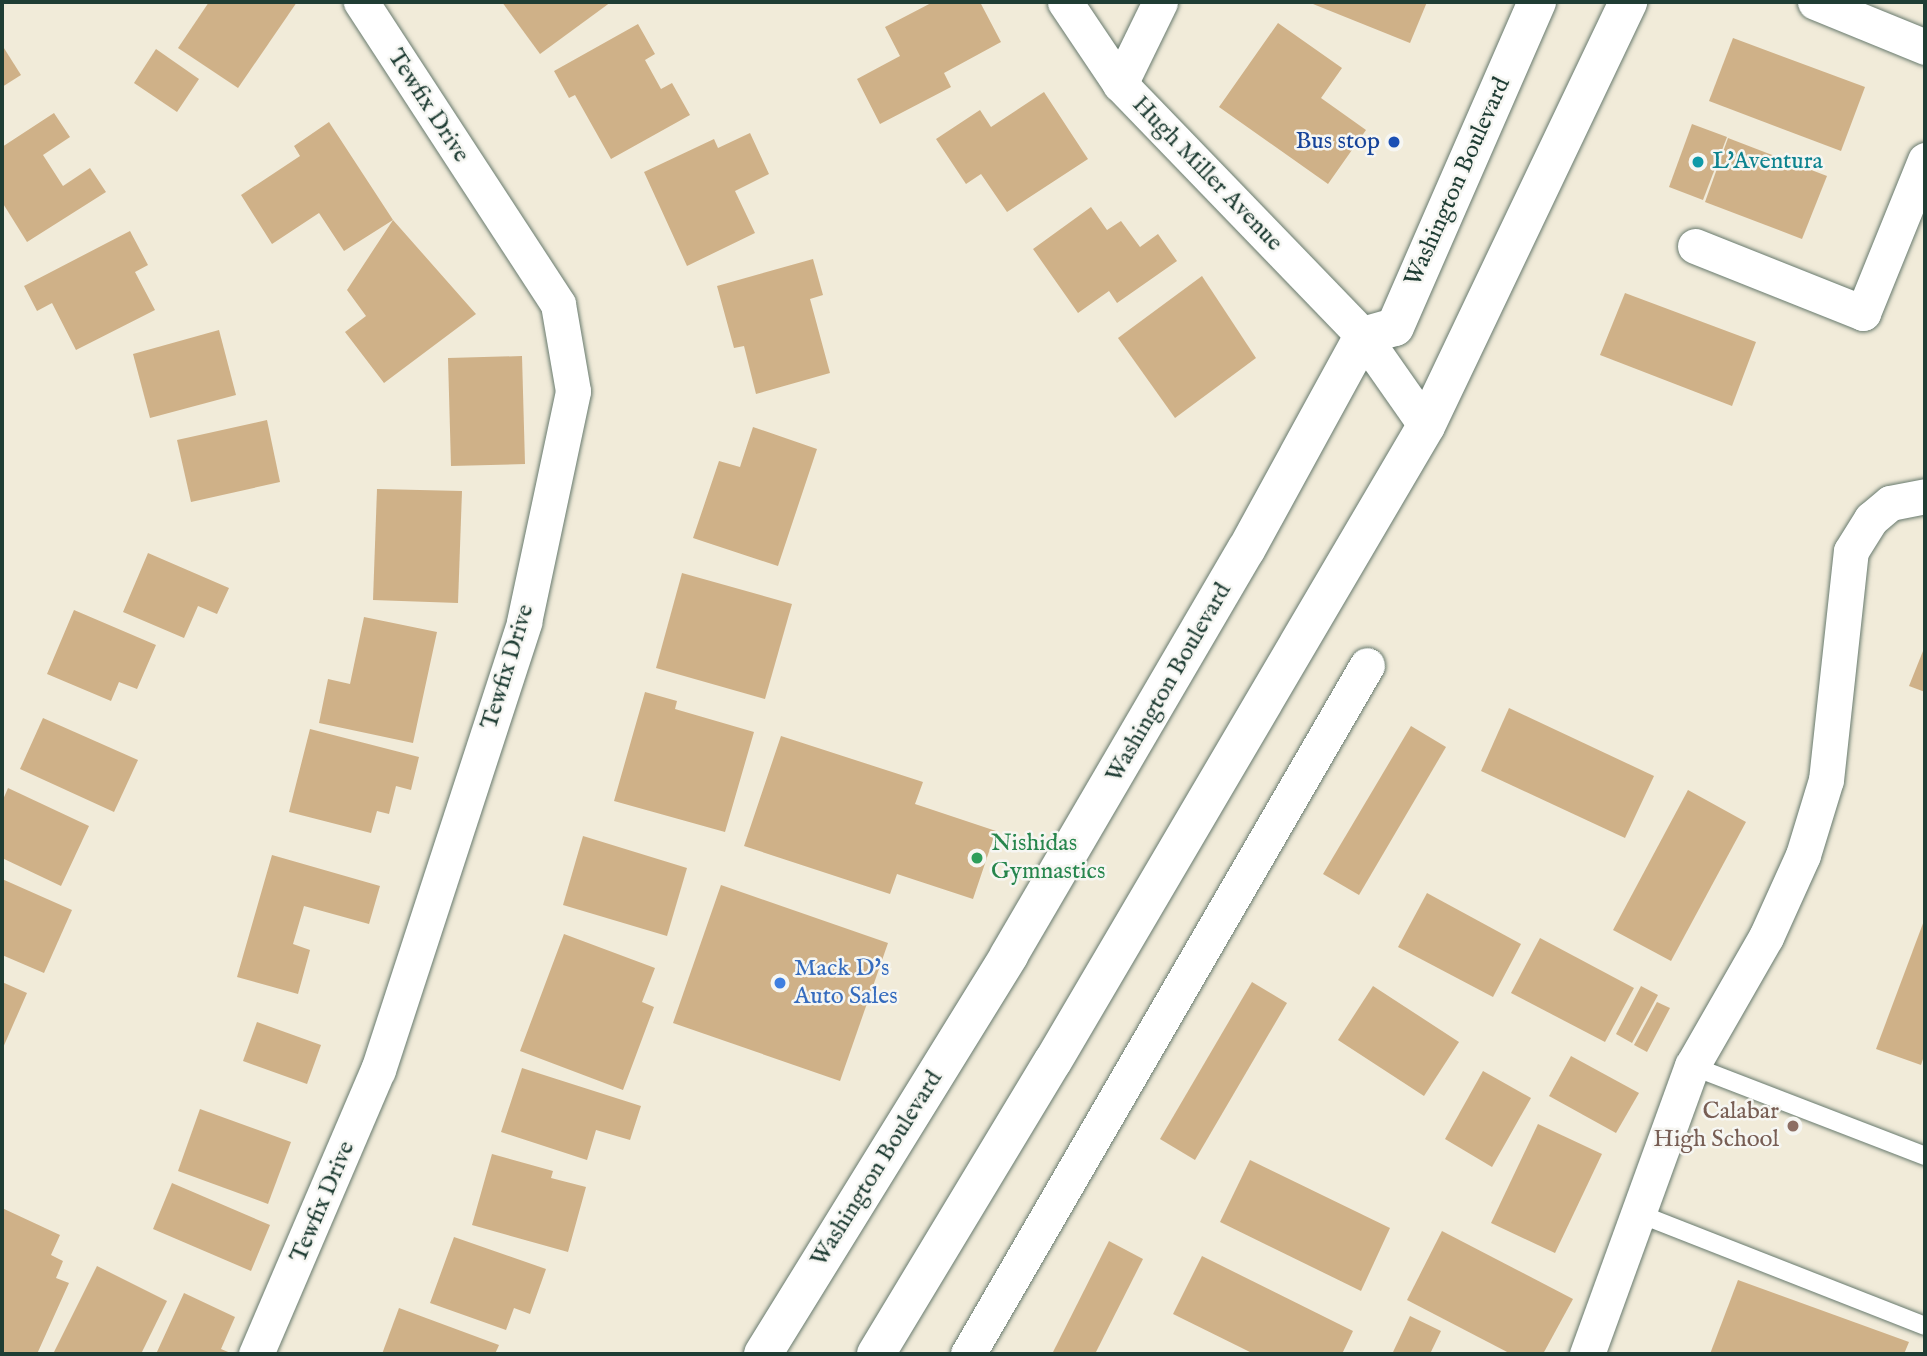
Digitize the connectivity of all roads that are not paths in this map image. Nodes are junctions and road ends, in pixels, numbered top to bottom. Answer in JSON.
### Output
{"nodes":[{"id":1,"x":361,"y":2,"type":"edge"},
{"id":2,"x":1065,"y":2,"type":"edge"},
{"id":3,"x":1160,"y":2,"type":"edge"},
{"id":4,"x":1537,"y":2,"type":"edge"},
{"id":5,"x":1628,"y":2,"type":"edge"},
{"id":6,"x":1815,"y":2,"type":"edge"},
{"id":7,"x":1925,"y":47,"type":"edge"},
{"id":8,"x":1121,"y":84,"type":"junction"},
{"id":9,"x":1925,"y":160,"type":"edge"},
{"id":10,"x":1695,"y":246,"type":"dead end"},
{"id":11,"x":1363,"y":336,"type":"junction"},
{"id":12,"x":1426,"y":426,"type":"junction"},
{"id":13,"x":1925,"y":496,"type":"edge"},
{"id":14,"x":1367,"y":665,"type":"dead end"},
{"id":15,"x":1692,"y":1066,"type":"junction"},
{"id":16,"x":1925,"y":1156,"type":"edge"},
{"id":17,"x":1637,"y":1213,"type":"junction"},
{"id":18,"x":1925,"y":1326,"type":"edge"},
{"id":19,"x":256,"y":1354,"type":"edge"},
{"id":20,"x":763,"y":1354,"type":"edge"},
{"id":21,"x":876,"y":1354,"type":"edge"},
{"id":22,"x":968,"y":1354,"type":"edge"},
{"id":23,"x":1587,"y":1354,"type":"edge"}],
"edges":[{"from":1,"to":19,"type":"street","name":"Tewfix Drive"},
{"from":2,"to":8,"type":"street","name":"Hugh Miller Avenue"},
{"from":3,"to":8,"type":"street"},
{"from":4,"to":11,"type":"highway","name":"Washington Boulevard"},
{"from":5,"to":12,"type":"highway"},
{"from":6,"to":7,"type":"street"},
{"from":8,"to":11,"type":"street","name":"Hugh Miller Avenue"},
{"from":9,"to":10,"type":"street"},
{"from":11,"to":12,"type":"street","name":"Hugh Miller Avenue"},
{"from":11,"to":20,"type":"highway","name":"Washington Boulevard"},
{"from":12,"to":21,"type":"highway"},
{"from":13,"to":15,"type":"street"},
{"from":14,"to":22,"type":"street"},
{"from":15,"to":16,"type":"lane"},
{"from":15,"to":17,"type":"street"},
{"from":17,"to":18,"type":"lane"},
{"from":17,"to":23,"type":"street"}]}
